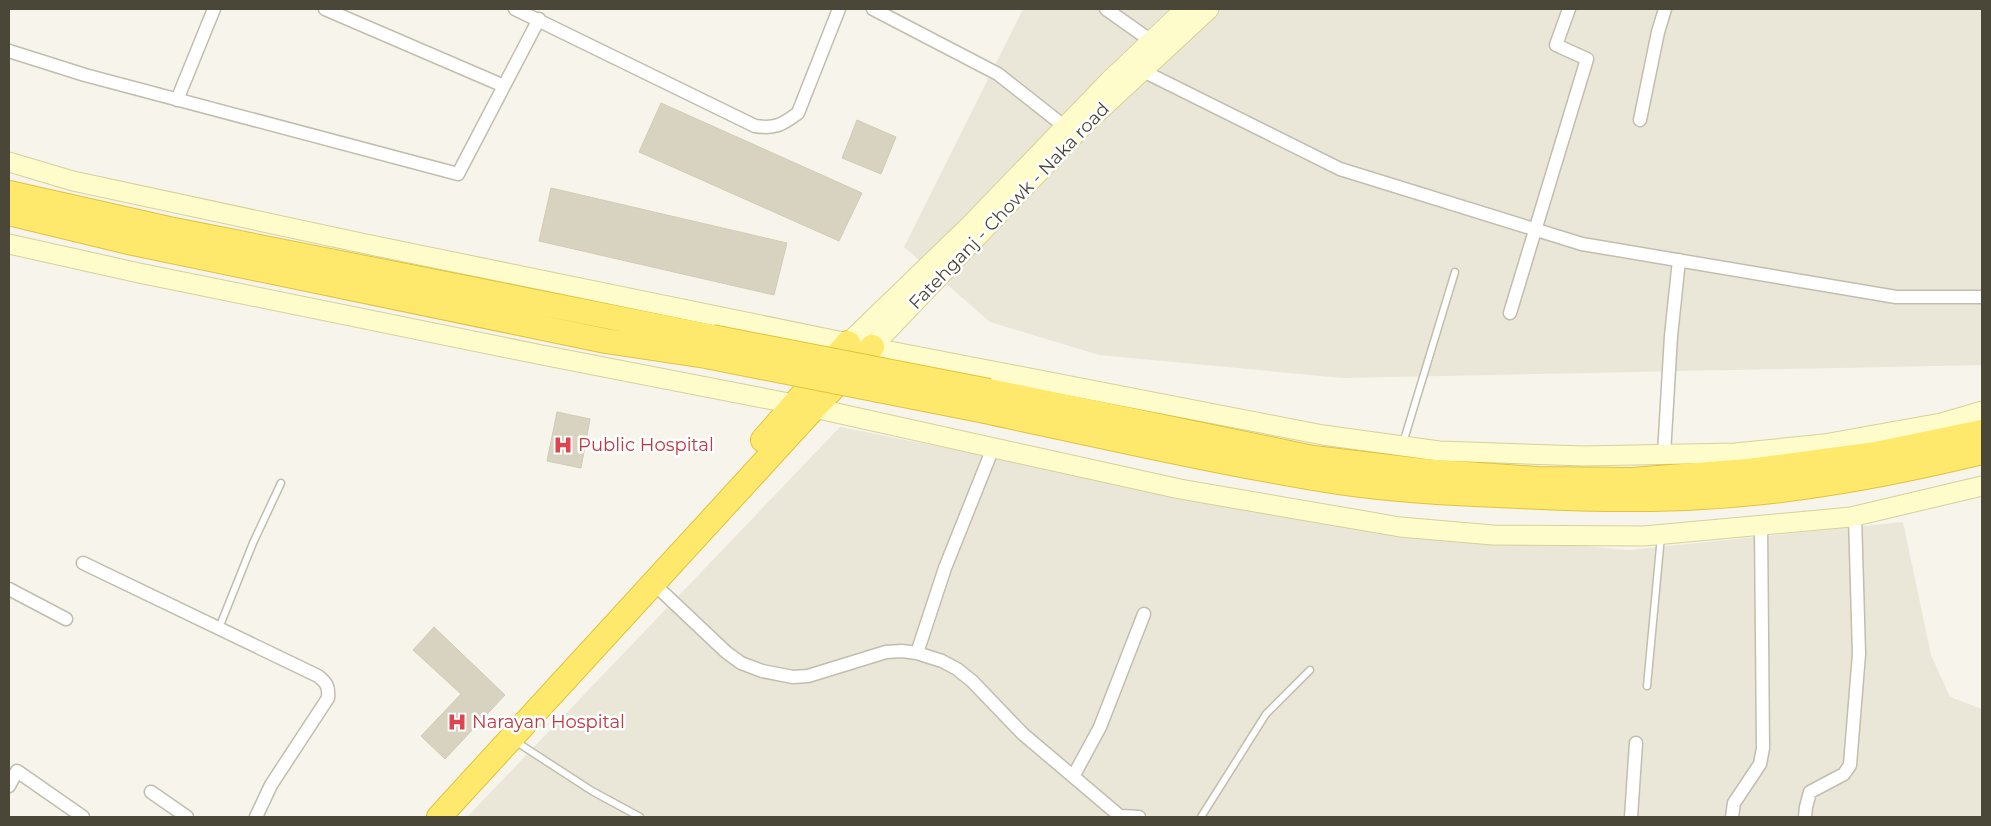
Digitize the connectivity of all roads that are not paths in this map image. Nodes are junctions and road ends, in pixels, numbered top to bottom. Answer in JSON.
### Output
{"nodes":[{"id":1,"x":214,"y":9,"type":"edge"},
{"id":2,"x":325,"y":9,"type":"edge"},
{"id":3,"x":515,"y":9,"type":"edge"},
{"id":4,"x":839,"y":9,"type":"edge"},
{"id":5,"x":873,"y":9,"type":"edge"},
{"id":6,"x":1106,"y":9,"type":"edge"},
{"id":7,"x":1185,"y":9,"type":"edge"},
{"id":8,"x":1209,"y":9,"type":"edge"},
{"id":9,"x":1569,"y":9,"type":"edge"},
{"id":10,"x":1665,"y":9,"type":"edge"},
{"id":11,"x":539,"y":19,"type":"junction"},
{"id":12,"x":1158,"y":46,"type":"junction"},
{"id":13,"x":9,"y":51,"type":"edge"},
{"id":14,"x":1143,"y":70,"type":"junction"},
{"id":15,"x":504,"y":86,"type":"junction"},
{"id":16,"x":177,"y":100,"type":"junction"},
{"id":17,"x":1640,"y":120,"type":"dead end"},
{"id":18,"x":1070,"y":131,"type":"junction"},
{"id":19,"x":9,"y":162,"type":"edge"},
{"id":20,"x":9,"y":193,"type":"edge"},
{"id":21,"x":9,"y":213,"type":"edge"},
{"id":22,"x":1535,"y":230,"type":"junction"},
{"id":23,"x":9,"y":244,"type":"edge"},
{"id":24,"x":1679,"y":260,"type":"junction"},
{"id":25,"x":1455,"y":272,"type":"dead end"},
{"id":26,"x":1982,"y":297,"type":"edge"},
{"id":27,"x":1510,"y":313,"type":"dead end"},
{"id":28,"x":848,"y":343,"type":"junction"},
{"id":29,"x":709,"y":347,"type":"junction"},
{"id":30,"x":872,"y":347,"type":"junction"},
{"id":31,"x":987,"y":401,"type":"junction"},
{"id":32,"x":804,"y":406,"type":"junction"},
{"id":33,"x":1982,"y":411,"type":"edge"},
{"id":34,"x":1982,"y":432,"type":"edge"},
{"id":35,"x":1402,"y":446,"type":"junction"},
{"id":36,"x":993,"y":448,"type":"junction"},
{"id":37,"x":1982,"y":452,"type":"edge"},
{"id":38,"x":1664,"y":454,"type":"junction"},
{"id":39,"x":281,"y":483,"type":"dead end"},
{"id":40,"x":1982,"y":486,"type":"edge"},
{"id":41,"x":1855,"y":516,"type":"junction"},
{"id":42,"x":1761,"y":526,"type":"junction"},
{"id":43,"x":1661,"y":534,"type":"junction"},
{"id":44,"x":83,"y":563,"type":"dead end"},
{"id":45,"x":653,"y":583,"type":"junction"},
{"id":46,"x":9,"y":589,"type":"edge"},
{"id":47,"x":1144,"y":614,"type":"dead end"},
{"id":48,"x":66,"y":619,"type":"dead end"},
{"id":49,"x":219,"y":628,"type":"junction"},
{"id":50,"x":917,"y":653,"type":"junction"},
{"id":51,"x":1310,"y":670,"type":"dead end"},
{"id":52,"x":1648,"y":686,"type":"dead end"},
{"id":53,"x":512,"y":739,"type":"junction"},
{"id":54,"x":1636,"y":743,"type":"dead end"},
{"id":55,"x":1074,"y":775,"type":"junction"},
{"id":56,"x":9,"y":786,"type":"edge"},
{"id":57,"x":151,"y":792,"type":"dead end"},
{"id":58,"x":83,"y":817,"type":"edge"},
{"id":59,"x":187,"y":817,"type":"edge"},
{"id":60,"x":256,"y":817,"type":"edge"},
{"id":61,"x":421,"y":817,"type":"edge"},
{"id":62,"x":438,"y":817,"type":"edge"},
{"id":63,"x":640,"y":817,"type":"edge"},
{"id":64,"x":1121,"y":817,"type":"edge"},
{"id":65,"x":1139,"y":817,"type":"edge"},
{"id":66,"x":1201,"y":817,"type":"edge"},
{"id":67,"x":1631,"y":817,"type":"edge"},
{"id":68,"x":1732,"y":817,"type":"edge"},
{"id":69,"x":1806,"y":817,"type":"edge"}],
"edges":[{"from":1,"to":16,"type":"street"},
{"from":2,"to":15,"type":"street"},
{"from":3,"to":11,"type":"street"},
{"from":4,"to":11,"type":"street"},
{"from":5,"to":18,"type":"street"},
{"from":6,"to":12,"type":"street"},
{"from":7,"to":12,"type":"street"},
{"from":8,"to":12,"type":"street","name":"Fatehganj - Chowk - Naka road"},
{"from":9,"to":22,"type":"street"},
{"from":10,"to":17,"type":"street"},
{"from":11,"to":15,"type":"street"},
{"from":12,"to":14,"type":"street","name":"Fatehganj - Chowk - Naka road"},
{"from":12,"to":18,"type":"street"},
{"from":13,"to":16,"type":"street"},
{"from":14,"to":18,"type":"street","name":"Fatehganj - Chowk - Naka road"},
{"from":14,"to":22,"type":"street"},
{"from":15,"to":16,"type":"street"},
{"from":18,"to":28,"type":"street"},
{"from":18,"to":30,"type":"street","name":"Fatehganj - Chowk - Naka road"},
{"from":19,"to":28,"type":"street"},
{"from":20,"to":29,"type":"highway"},
{"from":21,"to":29,"type":"highway"},
{"from":22,"to":24,"type":"street"},
{"from":22,"to":27,"type":"street"},
{"from":23,"to":32,"type":"street"},
{"from":24,"to":26,"type":"street"},
{"from":24,"to":38,"type":"street"},
{"from":25,"to":35,"type":"lane"},
{"from":28,"to":30,"type":"street"},
{"from":28,"to":32,"type":"highway"},
{"from":29,"to":31,"type":"highway","bridge":true},
{"from":30,"to":32,"type":"highway","name":"Fatehganj - Chowk - Naka road"},
{"from":30,"to":35,"type":"street"},
{"from":31,"to":34,"type":"highway"},
{"from":31,"to":37,"type":"highway"},
{"from":32,"to":36,"type":"street"},
{"from":32,"to":45,"type":"highway"},
{"from":32,"to":61,"type":"highway"},
{"from":33,"to":38,"type":"street"},
{"from":35,"to":38,"type":"street"},
{"from":36,"to":43,"type":"street"},
{"from":36,"to":50,"type":"street"},
{"from":39,"to":49,"type":"lane"},
{"from":40,"to":41,"type":"street"},
{"from":41,"to":42,"type":"street"},
{"from":41,"to":69,"type":"street"},
{"from":42,"to":43,"type":"street"},
{"from":42,"to":68,"type":"street"},
{"from":43,"to":52,"type":"lane"},
{"from":44,"to":49,"type":"street"},
{"from":45,"to":50,"type":"street"},
{"from":45,"to":53,"type":"highway"},
{"from":46,"to":48,"type":"street"},
{"from":47,"to":55,"type":"street"},
{"from":49,"to":60,"type":"street"},
{"from":50,"to":55,"type":"street"},
{"from":51,"to":66,"type":"lane"},
{"from":53,"to":62,"type":"highway"},
{"from":53,"to":63,"type":"lane"},
{"from":54,"to":67,"type":"street"},
{"from":55,"to":64,"type":"street"},
{"from":56,"to":58,"type":"street"},
{"from":57,"to":59,"type":"street"},
{"from":64,"to":65,"type":"street"}]}
